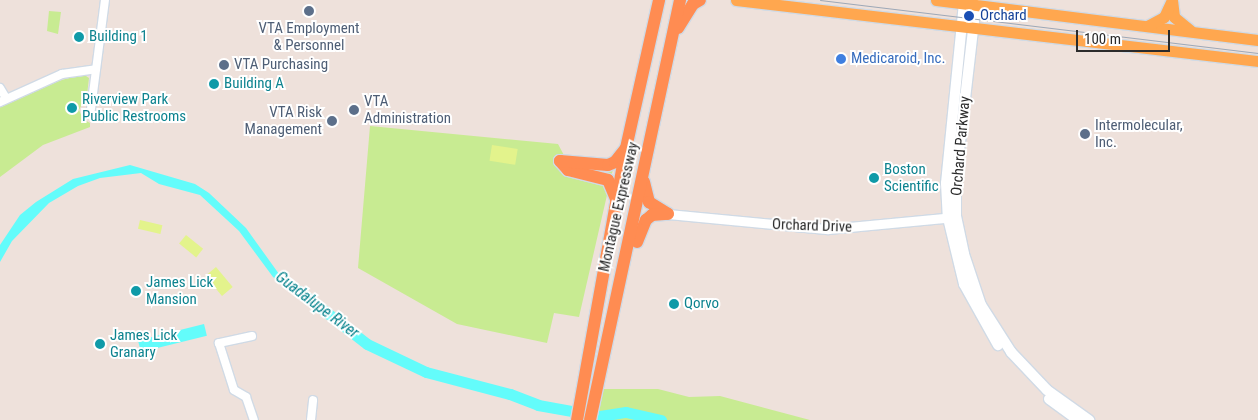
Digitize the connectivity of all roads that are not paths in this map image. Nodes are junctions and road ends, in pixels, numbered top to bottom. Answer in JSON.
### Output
{"nodes":[{"id":1,"x":105,"y":0,"type":"edge"},
{"id":2,"x":659,"y":0,"type":"edge"},
{"id":3,"x":680,"y":0,"type":"edge"},
{"id":4,"x":700,"y":0,"type":"edge"},
{"id":5,"x":736,"y":0,"type":"edge"},
{"id":6,"x":936,"y":0,"type":"edge"},
{"id":7,"x":1172,"y":0,"type":"edge"},
{"id":8,"x":970,"y":4,"type":"junction"},
{"id":9,"x":1143,"y":26,"type":"junction"},
{"id":10,"x":968,"y":28,"type":"junction"},
{"id":11,"x":1196,"y":33,"type":"junction"},
{"id":12,"x":672,"y":36,"type":"junction"},
{"id":13,"x":1258,"y":40,"type":"edge"},
{"id":14,"x":1258,"y":61,"type":"edge"},
{"id":15,"x":96,"y":69,"type":"junction"},
{"id":16,"x":0,"y":88,"type":"edge"},
{"id":17,"x":3,"y":100,"type":"edge"},
{"id":18,"x":91,"y":109,"type":"dead end"},
{"id":19,"x":626,"y":148,"type":"junction"},
{"id":20,"x":644,"y":176,"type":"junction"},
{"id":21,"x":616,"y":200,"type":"junction"},
{"id":22,"x":668,"y":214,"type":"junction"},
{"id":23,"x":952,"y":217,"type":"junction"},
{"id":24,"x":620,"y":276,"type":"junction"},
{"id":25,"x":252,"y":336,"type":"dead end"},
{"id":26,"x":593,"y":375,"type":"junction"},
{"id":27,"x":1045,"y":392,"type":"junction"},
{"id":28,"x":313,"y":400,"type":"dead end"},
{"id":29,"x":254,"y":420,"type":"edge"},
{"id":30,"x":311,"y":420,"type":"edge"},
{"id":31,"x":577,"y":420,"type":"edge"},
{"id":32,"x":590,"y":420,"type":"edge"},
{"id":33,"x":1078,"y":420,"type":"edge"},
{"id":34,"x":1089,"y":420,"type":"edge"}],
"edges":[{"from":1,"to":15,"type":"street"},
{"from":2,"to":19,"type":"highway","name":"Montague Expressway"},
{"from":3,"to":12,"type":"highway","name":"Montague Expressway"},
{"from":4,"to":12,"type":"highway"},
{"from":5,"to":10,"type":"main road"},
{"from":6,"to":8,"type":"main road"},
{"from":7,"to":9,"type":"main road"},
{"from":7,"to":11,"type":"main road"},
{"from":8,"to":9,"type":"main road"},
{"from":8,"to":10,"type":"main road","name":"Orchard Parkway"},
{"from":9,"to":11,"type":"main road"},
{"from":10,"to":14,"type":"main road"},
{"from":10,"to":23,"type":"main road","name":"Orchard Parkway"},
{"from":11,"to":13,"type":"main road"},
{"from":12,"to":20,"type":"highway","name":"Montague Expressway"},
{"from":15,"to":17,"type":"street"},
{"from":15,"to":18,"type":"street"},
{"from":16,"to":17,"type":"street"},
{"from":19,"to":21,"type":"highway","name":"Montague Expressway"},
{"from":19,"to":21,"type":"highway"},
{"from":20,"to":22,"type":"highway"},
{"from":20,"to":24,"type":"highway","name":"Montague Expressway"},
{"from":21,"to":26,"type":"highway","name":"Montague Expressway"},
{"from":22,"to":23,"type":"street","name":"Orchard Drive"},
{"from":22,"to":24,"type":"highway"},
{"from":23,"to":27,"type":"main road","name":"Orchard Parkway"},
{"from":24,"to":26,"type":"highway","name":"Montague Expressway"},
{"from":25,"to":29,"type":"street"},
{"from":26,"to":31,"type":"highway","name":"Montague Expressway"},
{"from":26,"to":32,"type":"highway","name":"Montague Expressway"},
{"from":27,"to":33,"type":"main road","name":"Orchard Parkway"},
{"from":27,"to":34,"type":"main road","name":"Orchard Parkway"},
{"from":28,"to":30,"type":"street"}]}
